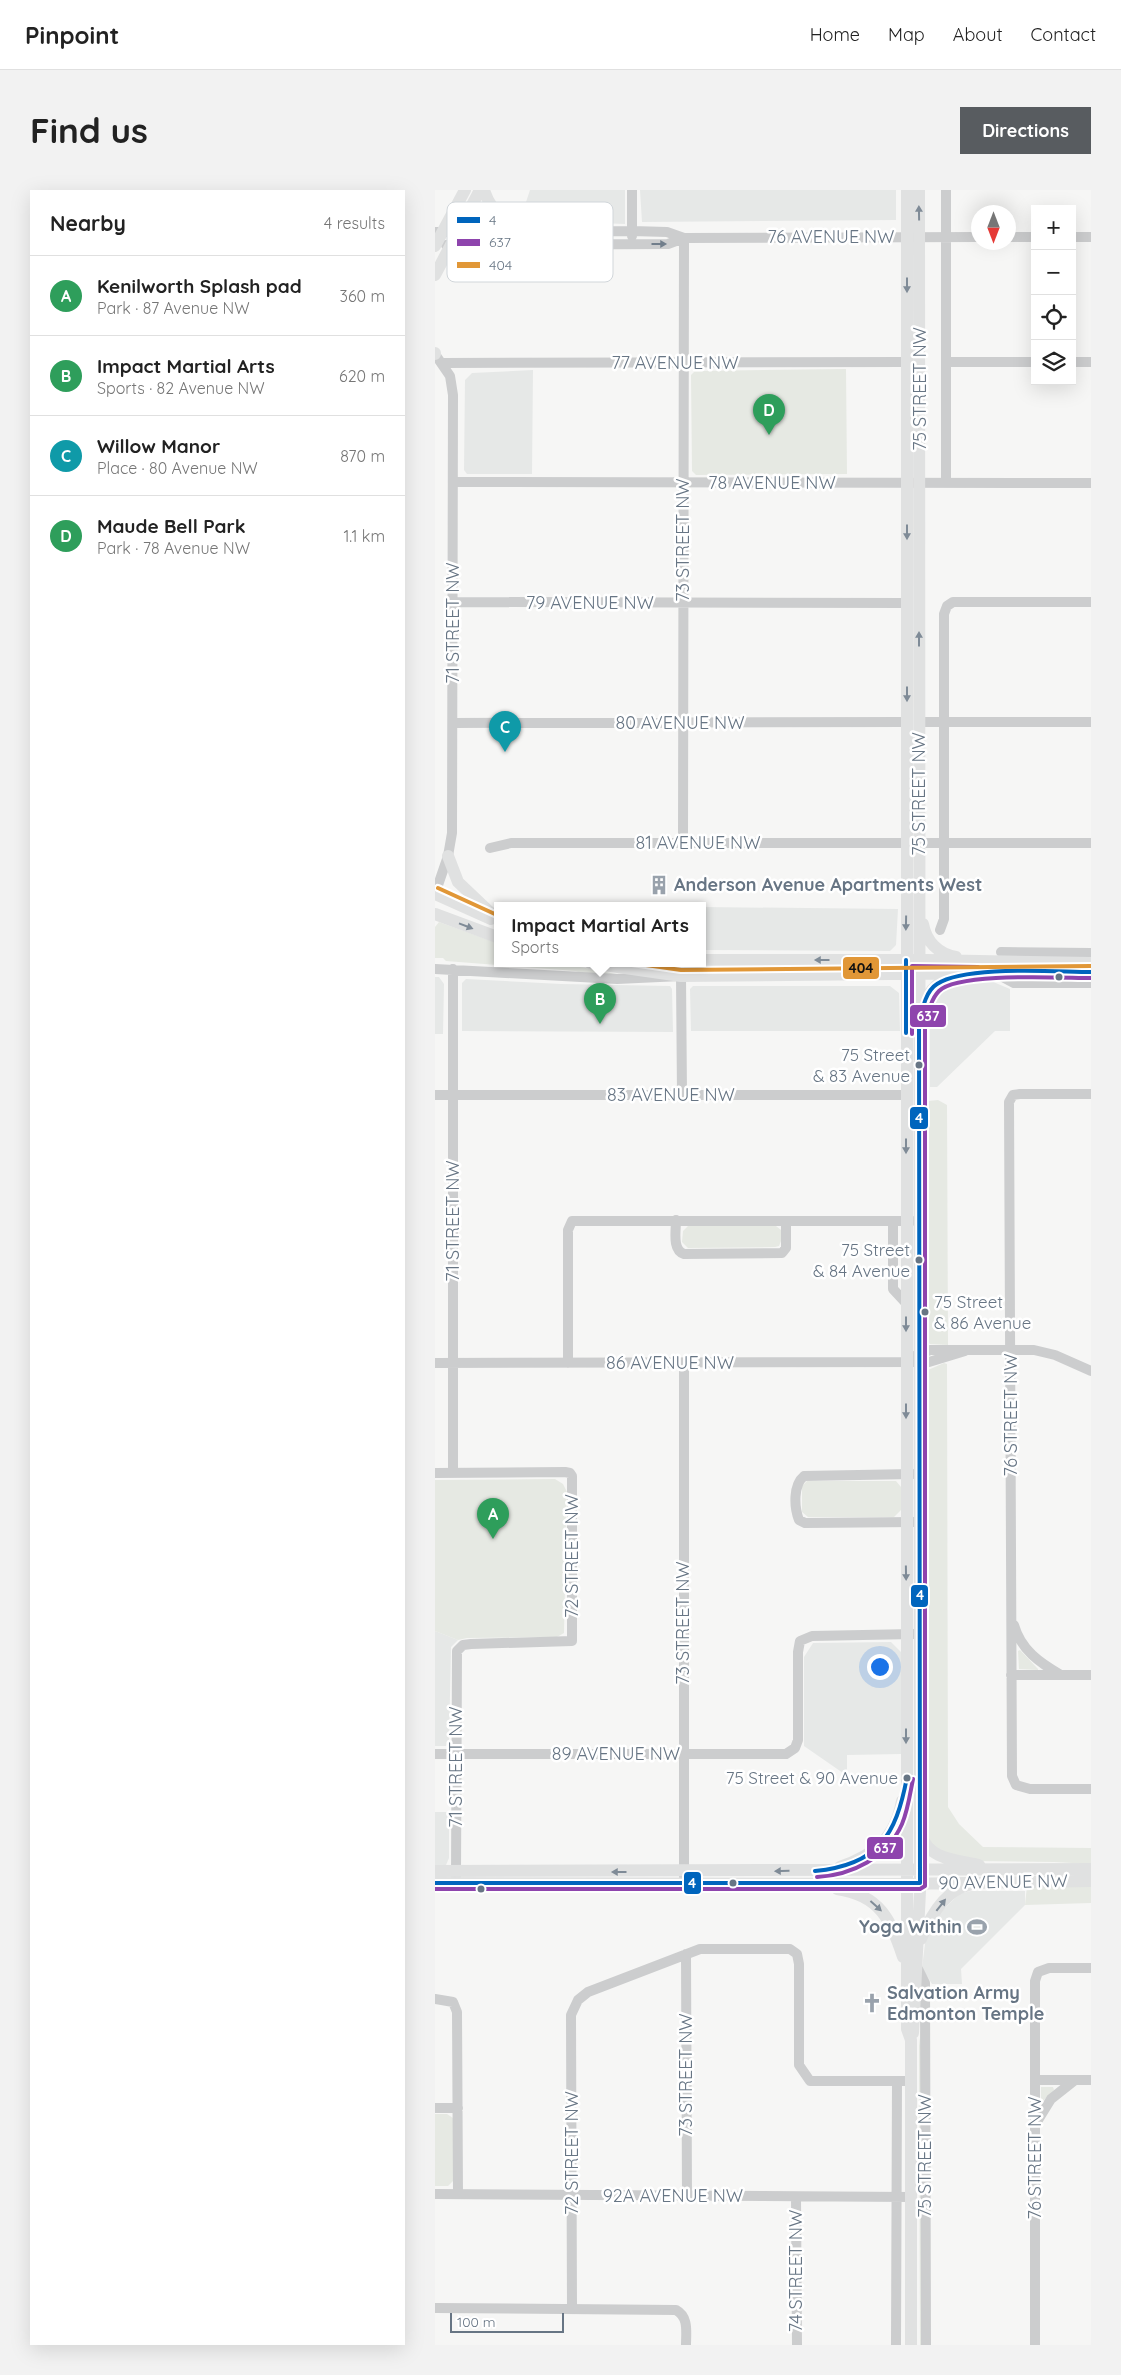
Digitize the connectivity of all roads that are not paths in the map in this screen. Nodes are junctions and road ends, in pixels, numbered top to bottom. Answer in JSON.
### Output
{"nodes":[{"id":1,"x":465,"y":190,"type":"edge"},
{"id":2,"x":480,"y":190,"type":"edge"},
{"id":3,"x":484,"y":190,"type":"edge"},
{"id":4,"x":631,"y":190,"type":"edge"},
{"id":5,"x":907,"y":190,"type":"edge"},
{"id":6,"x":919,"y":190,"type":"edge"},
{"id":7,"x":946,"y":190,"type":"edge"},
{"id":8,"x":457,"y":202,"type":"edge"},
{"id":9,"x":474,"y":202,"type":"edge"},
{"id":10,"x":489,"y":202,"type":"edge"},
{"id":11,"x":447,"y":218,"type":"edge"},
{"id":12,"x":439,"y":231,"type":"edge"},
{"id":13,"x":613,"y":231,"type":"edge"},
{"id":14,"x":632,"y":231,"type":"junction"},
{"id":15,"x":913,"y":236,"type":"junction"},
{"id":16,"x":946,"y":237,"type":"junction"},
{"id":17,"x":971,"y":237,"type":"edge"},
{"id":18,"x":1016,"y":237,"type":"edge"},
{"id":19,"x":1031,"y":237,"type":"edge"},
{"id":20,"x":1076,"y":237,"type":"edge"},
{"id":21,"x":1091,"y":237,"type":"edge"},
{"id":22,"x":684,"y":238,"type":"junction"},
{"id":23,"x":613,"y":244,"type":"edge"},
{"id":24,"x":633,"y":244,"type":"junction"},
{"id":25,"x":435,"y":245,"type":"edge"},
{"id":26,"x":447,"y":252,"type":"edge"},
{"id":27,"x":435,"y":275,"type":"edge"},
{"id":28,"x":437,"y":356,"type":"edge"},
{"id":29,"x":907,"y":362,"type":"junction"},
{"id":30,"x":946,"y":362,"type":"junction"},
{"id":31,"x":1031,"y":362,"type":"edge"},
{"id":32,"x":1076,"y":362,"type":"edge"},
{"id":33,"x":1091,"y":362,"type":"edge"},
{"id":34,"x":683,"y":363,"type":"junction"},
{"id":35,"x":453,"y":482,"type":"junction"},
{"id":36,"x":683,"y":482,"type":"junction"},
{"id":37,"x":913,"y":483,"type":"junction"},
{"id":38,"x":946,"y":483,"type":"junction"},
{"id":39,"x":1091,"y":483,"type":"edge"},
{"id":40,"x":453,"y":602,"type":"junction"},
{"id":41,"x":1091,"y":602,"type":"edge"},
{"id":42,"x":683,"y":603,"type":"junction"},
{"id":43,"x":907,"y":603,"type":"junction"},
{"id":44,"x":913,"y":722,"type":"junction"},
{"id":45,"x":944,"y":722,"type":"junction"},
{"id":46,"x":1091,"y":722,"type":"edge"},
{"id":47,"x":453,"y":723,"type":"junction"},
{"id":48,"x":683,"y":723,"type":"junction"},
{"id":49,"x":683,"y":843,"type":"junction"},
{"id":50,"x":913,"y":843,"type":"junction"},
{"id":51,"x":944,"y":843,"type":"junction"},
{"id":52,"x":1091,"y":843,"type":"edge"},
{"id":53,"x":490,"y":848,"type":"dead end"},
{"id":54,"x":448,"y":856,"type":"junction"},
{"id":55,"x":435,"y":894,"type":"edge"},
{"id":56,"x":919,"y":903,"type":"junction"},
{"id":57,"x":435,"y":914,"type":"edge"},
{"id":58,"x":494,"y":917,"type":"edge"},
{"id":59,"x":494,"y":919,"type":"edge"},
{"id":60,"x":940,"y":930,"type":"dead end"},
{"id":61,"x":494,"y":936,"type":"edge"},
{"id":62,"x":1001,"y":952,"type":"dead end"},
{"id":63,"x":1091,"y":953,"type":"edge"},
{"id":64,"x":706,"y":960,"type":"edge"},
{"id":65,"x":906,"y":960,"type":"junction"},
{"id":66,"x":919,"y":960,"type":"junction"},
{"id":67,"x":975,"y":961,"type":"junction"},
{"id":68,"x":1091,"y":963,"type":"edge"},
{"id":69,"x":618,"y":967,"type":"edge"},
{"id":70,"x":435,"y":969,"type":"edge"},
{"id":71,"x":453,"y":969,"type":"junction"},
{"id":72,"x":1091,"y":972,"type":"edge"},
{"id":73,"x":975,"y":974,"type":"junction"},
{"id":74,"x":997,"y":974,"type":"junction"},
{"id":75,"x":906,"y":975,"type":"junction"},
{"id":76,"x":919,"y":975,"type":"junction"},
{"id":77,"x":681,"y":976,"type":"junction"},
{"id":78,"x":1091,"y":983,"type":"edge"},
{"id":79,"x":919,"y":1026,"type":"junction"},
{"id":80,"x":1091,"y":1094,"type":"edge"},
{"id":81,"x":435,"y":1095,"type":"edge"},
{"id":82,"x":453,"y":1095,"type":"junction"},
{"id":83,"x":682,"y":1095,"type":"junction"},
{"id":84,"x":906,"y":1095,"type":"junction"},
{"id":85,"x":676,"y":1220,"type":"junction"},
{"id":86,"x":786,"y":1221,"type":"junction"},
{"id":87,"x":893,"y":1221,"type":"junction"},
{"id":88,"x":912,"y":1221,"type":"junction"},
{"id":89,"x":906,"y":1303,"type":"junction"},
{"id":90,"x":1011,"y":1351,"type":"junction"},
{"id":91,"x":914,"y":1359,"type":"junction"},
{"id":92,"x":453,"y":1362,"type":"junction"},
{"id":93,"x":435,"y":1363,"type":"edge"},
{"id":94,"x":568,"y":1363,"type":"junction"},
{"id":95,"x":684,"y":1363,"type":"junction"},
{"id":96,"x":1091,"y":1371,"type":"edge"},
{"id":97,"x":435,"y":1473,"type":"edge"},
{"id":98,"x":453,"y":1473,"type":"junction"},
{"id":99,"x":912,"y":1474,"type":"junction"},
{"id":100,"x":912,"y":1522,"type":"junction"},
{"id":101,"x":1012,"y":1616,"type":"junction"},
{"id":102,"x":913,"y":1634,"type":"junction"},
{"id":103,"x":457,"y":1651,"type":"joint"},
{"id":104,"x":1011,"y":1675,"type":"junction"},
{"id":105,"x":1061,"y":1675,"type":"junction"},
{"id":106,"x":1091,"y":1675,"type":"edge"},
{"id":107,"x":435,"y":1754,"type":"edge"},
{"id":108,"x":455,"y":1754,"type":"junction"},
{"id":109,"x":683,"y":1754,"type":"junction"},
{"id":110,"x":907,"y":1778,"type":"junction"},
{"id":111,"x":1091,"y":1789,"type":"edge"},
{"id":112,"x":919,"y":1828,"type":"junction"},
{"id":113,"x":1091,"y":1869,"type":"edge"},
{"id":114,"x":998,"y":1870,"type":"junction"},
{"id":115,"x":435,"y":1871,"type":"edge"},
{"id":116,"x":831,"y":1871,"type":"junction"},
{"id":117,"x":456,"y":1877,"type":"junction"},
{"id":118,"x":684,"y":1877,"type":"junction"},
{"id":119,"x":913,"y":1877,"type":"junction"},
{"id":120,"x":1091,"y":1881,"type":"edge"},
{"id":121,"x":984,"y":1882,"type":"junction"},
{"id":122,"x":435,"y":1883,"type":"edge"},
{"id":123,"x":797,"y":1883,"type":"junction"},
{"id":124,"x":918,"y":1948,"type":"junction"},
{"id":125,"x":686,"y":1954,"type":"junction"},
{"id":126,"x":1091,"y":1968,"type":"edge"},
{"id":127,"x":912,"y":1970,"type":"junction"},
{"id":128,"x":435,"y":1999,"type":"edge"},
{"id":129,"x":1035,"y":2080,"type":"junction"},
{"id":130,"x":1075,"y":2080,"type":"junction"},
{"id":131,"x":1091,"y":2080,"type":"edge"},
{"id":132,"x":897,"y":2081,"type":"junction"},
{"id":133,"x":911,"y":2081,"type":"junction"},
{"id":134,"x":435,"y":2108,"type":"edge"},
{"id":135,"x":458,"y":2108,"type":"junction"},
{"id":136,"x":1035,"y":2126,"type":"junction"},
{"id":137,"x":435,"y":2194,"type":"edge"},
{"id":138,"x":458,"y":2194,"type":"junction"},
{"id":139,"x":572,"y":2195,"type":"junction"},
{"id":140,"x":687,"y":2196,"type":"junction"},
{"id":141,"x":796,"y":2197,"type":"junction"},
{"id":142,"x":895,"y":2197,"type":"junction"},
{"id":143,"x":910,"y":2197,"type":"junction"},
{"id":144,"x":435,"y":2308,"type":"edge"},
{"id":145,"x":573,"y":2309,"type":"junction"},
{"id":146,"x":686,"y":2345,"type":"edge"},
{"id":147,"x":797,"y":2345,"type":"edge"},
{"id":148,"x":896,"y":2345,"type":"edge"},
{"id":149,"x":911,"y":2345,"type":"edge"},
{"id":150,"x":926,"y":2345,"type":"edge"},
{"id":151,"x":1035,"y":2345,"type":"edge"}],
"edges":[{"from":1,"to":8,"type":"main road"},
{"from":2,"to":9,"type":"main road"},
{"from":3,"to":10,"type":"main road"},
{"from":4,"to":14,"type":"street"},
{"from":5,"to":15,"type":"main road","name":"75 STREET NW"},
{"from":15,"to":6,"type":"main road","name":"75 STREET NW","one_way":true},
{"from":7,"to":16,"type":"street","name":"75 STREET NW"},
{"from":11,"to":12,"type":"main road"},
{"from":12,"to":25,"type":"main road"},
{"from":13,"to":14,"type":"street","name":"76 AVENUE NW"},
{"from":14,"to":22,"type":"street","name":"76 AVENUE NW"},
{"from":14,"to":24,"type":"street"},
{"from":15,"to":16,"type":"street","name":"76 AVENUE NW"},
{"from":15,"to":22,"type":"street","name":"76 AVENUE NW"},
{"from":15,"to":29,"type":"main road","name":"75 STREET NW","one_way":true},
{"from":15,"to":37,"type":"main road","name":"75 STREET NW"},
{"from":16,"to":17,"type":"street","name":"76 AVENUE NW"},
{"from":16,"to":30,"type":"street","name":"75 STREET NW"},
{"from":18,"to":19,"type":"street"},
{"from":20,"to":21,"type":"street"},
{"from":24,"to":22,"type":"street","name":"76 AVENUE NW","one_way":true},
{"from":22,"to":34,"type":"street","name":"73 STREET NW"},
{"from":23,"to":24,"type":"street","name":"76 AVENUE NW"},
{"from":26,"to":27,"type":"main road"},
{"from":28,"to":34,"type":"street","name":"77 AVENUE NW"},
{"from":28,"to":35,"type":"street","name":"71 STREET NW"},
{"from":29,"to":34,"type":"street","name":"77 AVENUE NW"},
{"from":29,"to":37,"type":"main road","name":"75 STREET NW"},
{"from":30,"to":31,"type":"street"},
{"from":30,"to":38,"type":"street","name":"75 STREET NW"},
{"from":32,"to":33,"type":"street"},
{"from":34,"to":36,"type":"street","name":"73 STREET NW"},
{"from":35,"to":36,"type":"street","name":"78 AVENUE NW"},
{"from":35,"to":40,"type":"street","name":"71 STREET NW"},
{"from":36,"to":37,"type":"street","name":"78 AVENUE NW"},
{"from":36,"to":42,"type":"street","name":"73 STREET NW"},
{"from":37,"to":38,"type":"street","name":"78 AVENUE NW"},
{"from":37,"to":43,"type":"main road","name":"75 STREET NW","one_way":true},
{"from":44,"to":37,"type":"main road","name":"75 STREET NW","one_way":true},
{"from":38,"to":39,"type":"street","name":"78 AVENUE NW"},
{"from":40,"to":42,"type":"street","name":"79 AVENUE NW"},
{"from":40,"to":47,"type":"street","name":"71 STREET NW"},
{"from":41,"to":45,"type":"street","name":"75 STREET NW"},
{"from":42,"to":43,"type":"street","name":"79 AVENUE NW"},
{"from":42,"to":48,"type":"street","name":"73 STREET NW"},
{"from":43,"to":44,"type":"main road","name":"75 STREET NW","one_way":true},
{"from":44,"to":45,"type":"street","name":"80 AVENUE NW"},
{"from":44,"to":48,"type":"street","name":"80 AVENUE NW"},
{"from":44,"to":50,"type":"main road","name":"75 STREET NW"},
{"from":45,"to":46,"type":"street","name":"80 AVENUE NW"},
{"from":45,"to":51,"type":"street","name":"75 STREET NW"},
{"from":47,"to":48,"type":"street","name":"80 AVENUE NW"},
{"from":47,"to":54,"type":"street","name":"71 STREET NW"},
{"from":48,"to":49,"type":"street","name":"73 STREET NW"},
{"from":49,"to":50,"type":"street","name":"81 AVENUE NW"},
{"from":49,"to":53,"type":"street","name":"81 AVENUE NW"},
{"from":50,"to":51,"type":"street","name":"81 AVENUE NW"},
{"from":50,"to":56,"type":"main road","name":"75 STREET NW"},
{"from":50,"to":65,"type":"main road","name":"75 STREET NW","one_way":true},
{"from":51,"to":52,"type":"street","name":"81 AVENUE NW"},
{"from":51,"to":60,"type":"street","name":"75 STREET NW"},
{"from":54,"to":55,"type":"street","name":"71 STREET NW"},
{"from":54,"to":58,"type":"main road"},
{"from":55,"to":59,"type":"main road"},
{"from":56,"to":66,"type":"main road","name":"75 STREET NW"},
{"from":56,"to":67,"type":"main road"},
{"from":57,"to":61,"type":"main road","one_way":true},
{"from":62,"to":63,"type":"street"},
{"from":65,"to":64,"type":"main road","one_way":true},
{"from":65,"to":66,"type":"main road"},
{"from":65,"to":75,"type":"main road","name":"75 STREET NW"},
{"from":66,"to":67,"type":"main road"},
{"from":66,"to":76,"type":"main road","name":"75 STREET NW"},
{"from":67,"to":68,"type":"main road"},
{"from":69,"to":77,"type":"main road"},
{"from":70,"to":71,"type":"street"},
{"from":71,"to":77,"type":"street"},
{"from":71,"to":82,"type":"street","name":"71 STREET NW"},
{"from":72,"to":74,"type":"main road"},
{"from":73,"to":74,"type":"main road"},
{"from":73,"to":76,"type":"main road"},
{"from":73,"to":79,"type":"main road"},
{"from":74,"to":78,"type":"street"},
{"from":75,"to":76,"type":"main road"},
{"from":75,"to":77,"type":"main road"},
{"from":75,"to":84,"type":"main road","name":"75 STREET NW"},
{"from":76,"to":79,"type":"main road","name":"75 STREET NW"},
{"from":77,"to":83,"type":"street"},
{"from":79,"to":88,"type":"main road","name":"75 STREET NW"},
{"from":80,"to":90,"type":"street","name":"76 STREET NW"},
{"from":81,"to":82,"type":"street","name":"83 AVENUE NW"},
{"from":82,"to":83,"type":"street","name":"83 AVENUE NW"},
{"from":82,"to":92,"type":"street","name":"71 STREET NW"},
{"from":83,"to":84,"type":"street","name":"83 AVENUE NW"},
{"from":84,"to":88,"type":"main road","name":"75 STREET NW","one_way":true},
{"from":85,"to":86,"type":"street"},
{"from":85,"to":86,"type":"street"},
{"from":85,"to":94,"type":"street"},
{"from":86,"to":87,"type":"street"},
{"from":87,"to":88,"type":"street"},
{"from":87,"to":89,"type":"street"},
{"from":88,"to":89,"type":"main road","name":"75 STREET NW"},
{"from":88,"to":91,"type":"main road","name":"75 STREET NW"},
{"from":89,"to":91,"type":"main road","name":"75 STREET NW","one_way":true},
{"from":90,"to":91,"type":"street","name":"86 AVENUE NW"},
{"from":90,"to":96,"type":"street","name":"86 AVENUE NW"},
{"from":90,"to":101,"type":"street","name":"76 STREET NW"},
{"from":91,"to":95,"type":"street","name":"86 AVENUE NW"},
{"from":91,"to":99,"type":"main road","name":"75 STREET NW"},
{"from":92,"to":93,"type":"street","name":"86 AVENUE NW"},
{"from":92,"to":94,"type":"street","name":"86 AVENUE NW"},
{"from":92,"to":98,"type":"street","name":"71 STREET NW"},
{"from":94,"to":95,"type":"street","name":"86 AVENUE NW"},
{"from":95,"to":109,"type":"street","name":"73 STREET NW"},
{"from":97,"to":98,"type":"street"},
{"from":98,"to":103,"type":"street","name":"72 STREET NW"},
{"from":99,"to":100,"type":"main road","name":"75 STREET NW"},
{"from":99,"to":100,"type":"street"},
{"from":100,"to":102,"type":"main road","name":"75 STREET NW"},
{"from":101,"to":104,"type":"street","name":"76 STREET NW"},
{"from":101,"to":105,"type":"street","name":"76 STREET NW"},
{"from":102,"to":109,"type":"street","name":"89 AVENUE NW"},
{"from":102,"to":110,"type":"main road","name":"75 STREET NW","one_way":true},
{"from":102,"to":112,"type":"main road","name":"75 STREET NW"},
{"from":103,"to":108,"type":"street","name":"71 STREET NW"},
{"from":104,"to":105,"type":"street"},
{"from":104,"to":111,"type":"street","name":"76 STREET NW"},
{"from":105,"to":106,"type":"street"},
{"from":107,"to":108,"type":"street","name":"89 AVENUE NW"},
{"from":108,"to":109,"type":"street","name":"89 AVENUE NW"},
{"from":108,"to":117,"type":"street","name":"71 STREET NW"},
{"from":109,"to":118,"type":"street","name":"73 STREET NW"},
{"from":110,"to":116,"type":"main road"},
{"from":110,"to":119,"type":"main road","name":"75 STREET NW"},
{"from":112,"to":114,"type":"main road"},
{"from":112,"to":119,"type":"main road","name":"75 STREET NW"},
{"from":113,"to":114,"type":"main road","name":"90 AVENUE NW"},
{"from":114,"to":119,"type":"main road","name":"90 AVENUE NW"},
{"from":115,"to":117,"type":"main road","name":"90 AVENUE NW"},
{"from":116,"to":118,"type":"main road","name":"90 AVENUE NW","one_way":true},
{"from":116,"to":119,"type":"main road","name":"90 AVENUE NW"},
{"from":117,"to":118,"type":"main road","name":"90 AVENUE NW"},
{"from":117,"to":122,"type":"main road","name":"90 AVENUE NW"},
{"from":118,"to":123,"type":"main road","name":"90 AVENUE NW"},
{"from":119,"to":121,"type":"main road","name":"90 AVENUE NW"},
{"from":119,"to":123,"type":"main road","name":"90 AVENUE NW"},
{"from":119,"to":124,"type":"main road","name":"75 STREET NW"},
{"from":119,"to":127,"type":"main road","name":"75 STREET NW"},
{"from":120,"to":121,"type":"main road","name":"90 AVENUE NW"},
{"from":124,"to":121,"type":"main road","one_way":true},
{"from":123,"to":127,"type":"main road","one_way":true},
{"from":124,"to":127,"type":"main road","name":"75 STREET NW"},
{"from":125,"to":132,"type":"street"},
{"from":125,"to":139,"type":"street","name":"72 STREET NW"},
{"from":125,"to":140,"type":"street","name":"73 STREET NW"},
{"from":126,"to":129,"type":"street","name":"76 STREET NW"},
{"from":127,"to":133,"type":"main road","name":"75 STREET NW"},
{"from":127,"to":150,"type":"street","name":"75 STREET NW"},
{"from":128,"to":135,"type":"street"},
{"from":129,"to":130,"type":"street"},
{"from":129,"to":136,"type":"street","name":"76 STREET NW"},
{"from":130,"to":131,"type":"street"},
{"from":130,"to":136,"type":"street"},
{"from":132,"to":133,"type":"street"},
{"from":132,"to":142,"type":"street","name":"75 STREET NW"},
{"from":133,"to":143,"type":"main road","name":"75 STREET NW"},
{"from":134,"to":135,"type":"street"},
{"from":135,"to":138,"type":"street"},
{"from":136,"to":151,"type":"street","name":"76 STREET NW"},
{"from":137,"to":138,"type":"street","name":"92A AVENUE NW"},
{"from":138,"to":139,"type":"street","name":"92A AVENUE NW"},
{"from":139,"to":140,"type":"street","name":"92A AVENUE NW"},
{"from":139,"to":145,"type":"street","name":"72 STREET NW"},
{"from":140,"to":141,"type":"street","name":"92A AVENUE NW"},
{"from":141,"to":142,"type":"street","name":"92A AVENUE NW"},
{"from":141,"to":147,"type":"street","name":"74 STREET NW"},
{"from":142,"to":143,"type":"street","name":"92A AVENUE NW"},
{"from":142,"to":148,"type":"street","name":"75 STREET NW"},
{"from":143,"to":149,"type":"main road","name":"75 STREET NW"},
{"from":144,"to":145,"type":"street"},
{"from":145,"to":146,"type":"street"}]}
